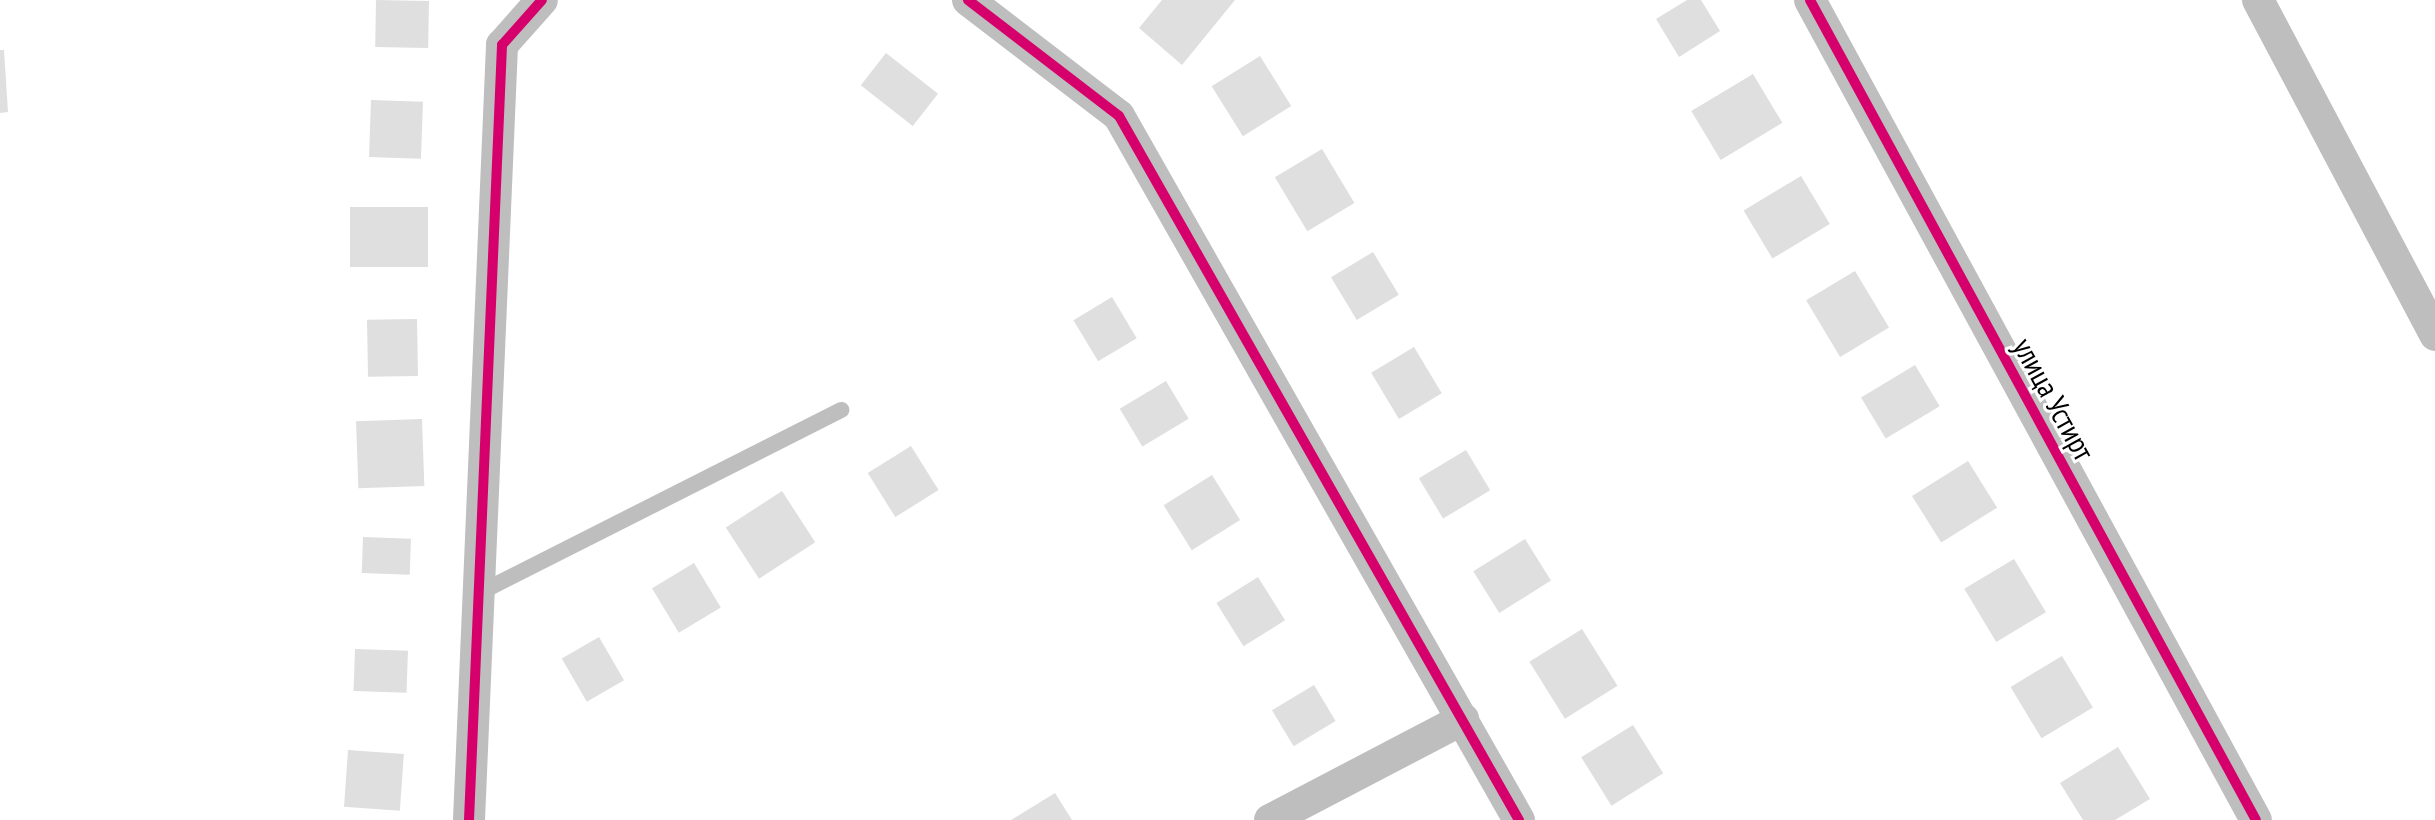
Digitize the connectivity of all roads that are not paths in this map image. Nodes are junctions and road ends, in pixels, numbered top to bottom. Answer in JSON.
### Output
{"nodes":[{"id":1,"x":542,"y":0,"type":"edge"},
{"id":2,"x":968,"y":0,"type":"edge"},
{"id":3,"x":1810,"y":0,"type":"edge"},
{"id":4,"x":2258,"y":0,"type":"edge"},
{"id":5,"x":2435,"y":335,"type":"edge"},
{"id":6,"x":841,"y":410,"type":"dead end"},
{"id":7,"x":479,"y":593,"type":"junction"},
{"id":8,"x":1463,"y":719,"type":"junction"},
{"id":9,"x":469,"y":820,"type":"edge"},
{"id":10,"x":1270,"y":820,"type":"edge"},
{"id":11,"x":1519,"y":820,"type":"edge"},
{"id":12,"x":2256,"y":820,"type":"edge"}],
"edges":[{"from":1,"to":7,"type":"street"},
{"from":2,"to":8,"type":"street"},
{"from":3,"to":12,"type":"street","name":"улица Устирт"},
{"from":4,"to":5,"type":"street"},
{"from":6,"to":7,"type":"lane"},
{"from":7,"to":9,"type":"street"},
{"from":8,"to":10,"type":"street"},
{"from":8,"to":11,"type":"street"}]}
